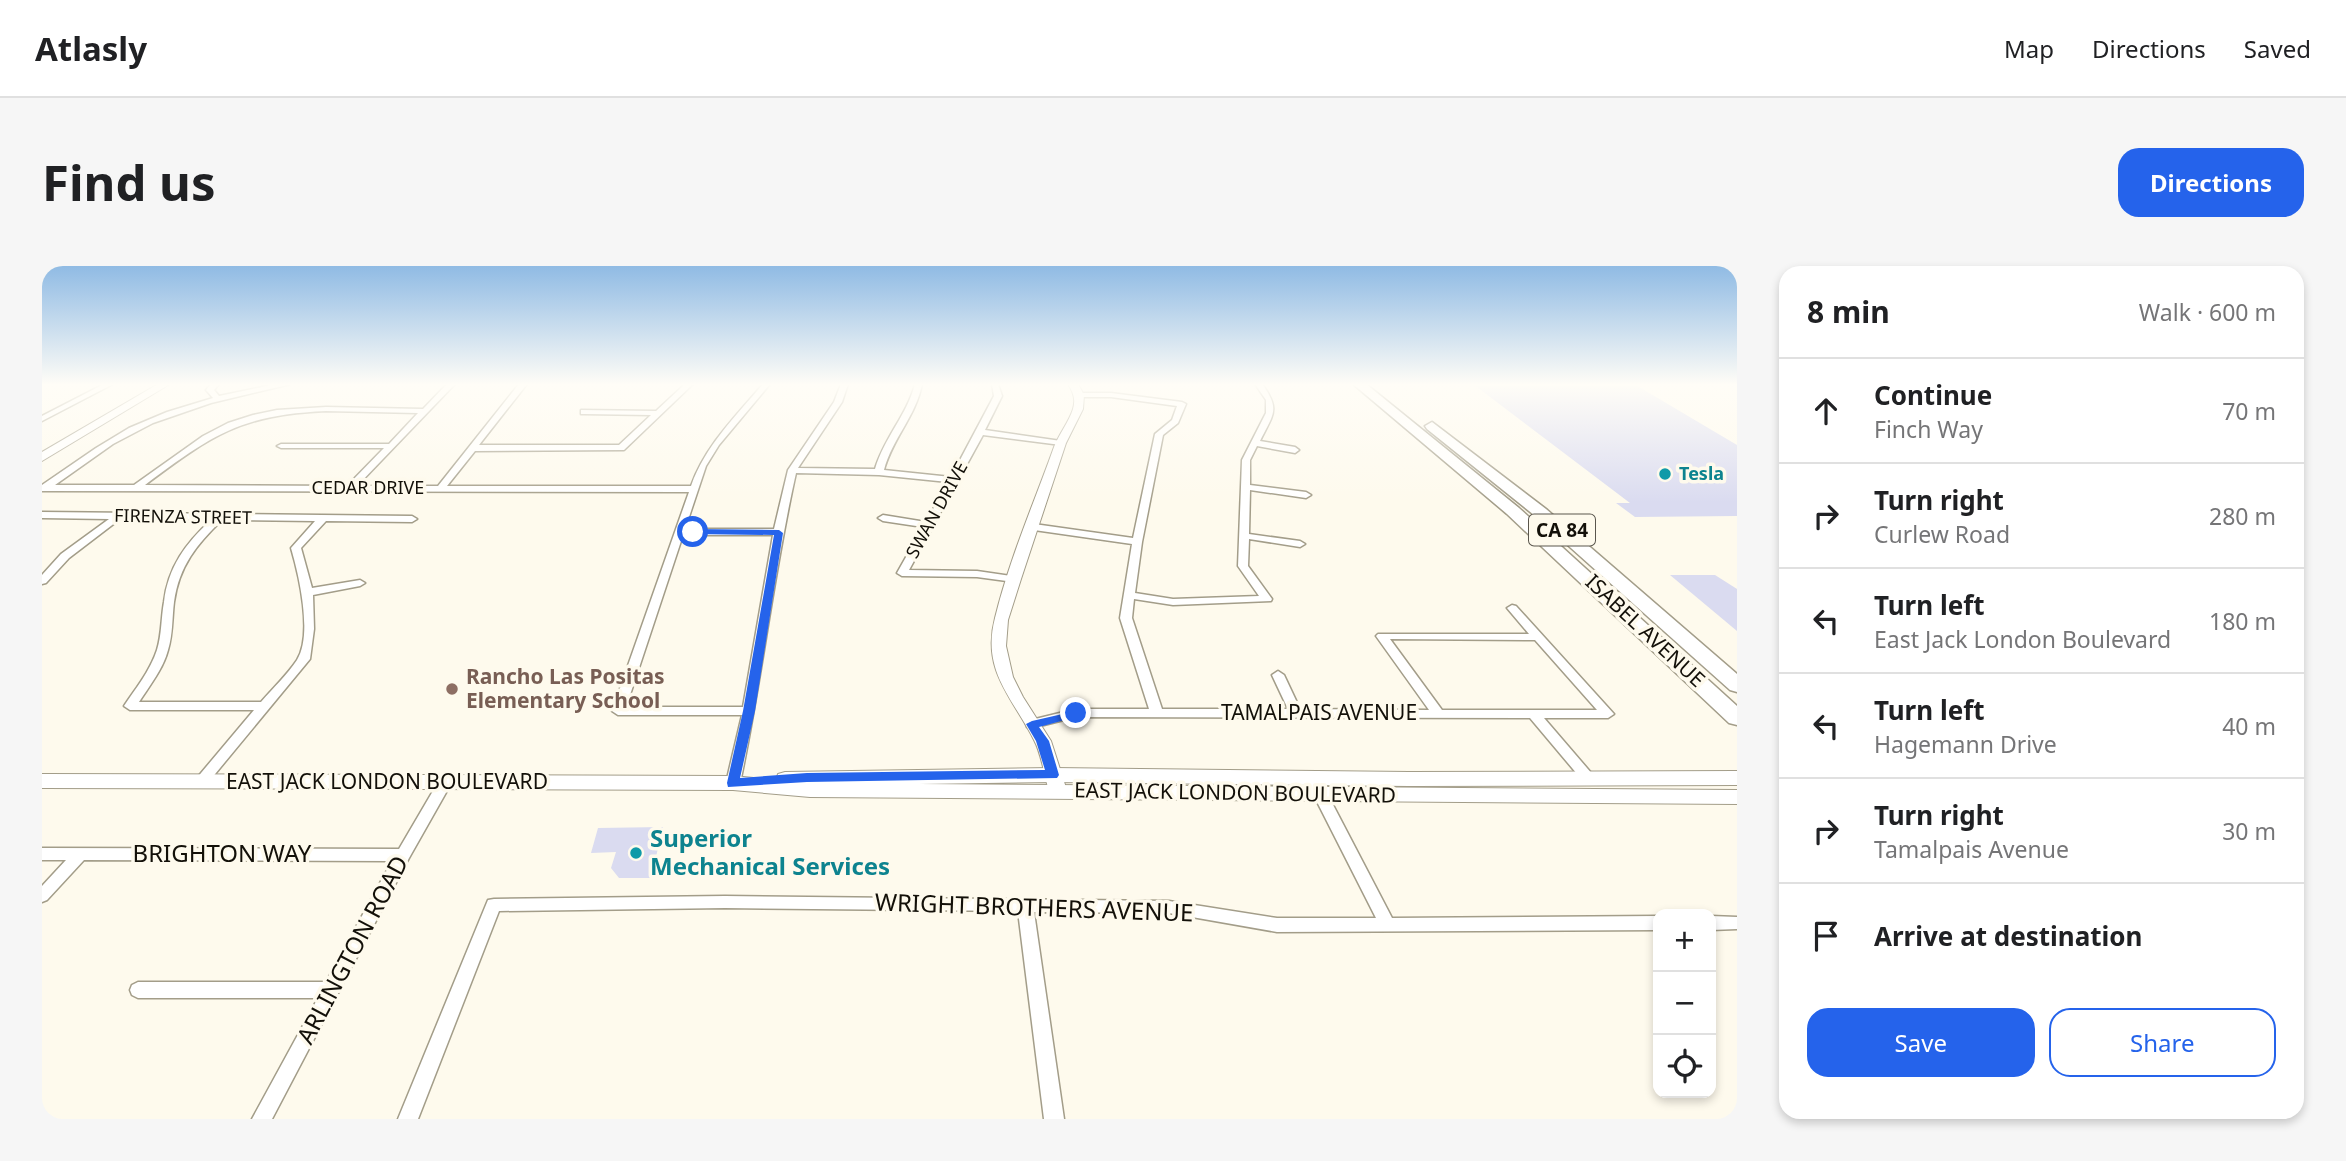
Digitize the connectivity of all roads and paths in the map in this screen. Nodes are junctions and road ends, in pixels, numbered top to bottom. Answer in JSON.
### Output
{"nodes":[{"id":1,"x":85,"y":424,"type":"edge"},
{"id":2,"x":98,"y":424,"type":"edge"},
{"id":3,"x":146,"y":424,"type":"edge"},
{"id":4,"x":234,"y":424,"type":"edge"},
{"id":5,"x":412,"y":424,"type":"edge"},
{"id":6,"x":492,"y":424,"type":"edge"},
{"id":7,"x":645,"y":424,"type":"edge"},
{"id":8,"x":733,"y":424,"type":"edge"},
{"id":9,"x":824,"y":424,"type":"edge"},
{"id":10,"x":900,"y":424,"type":"edge"},
{"id":11,"x":985,"y":424,"type":"edge"},
{"id":12,"x":1071,"y":424,"type":"edge"},
{"id":13,"x":1172,"y":424,"type":"edge"},
{"id":14,"x":1265,"y":424,"type":"edge"},
{"id":15,"x":1407,"y":424,"type":"edge"},
{"id":16,"x":1430,"y":424,"type":"edge"},
{"id":17,"x":981,"y":432,"type":"junction"},
{"id":18,"x":1061,"y":443,"type":"junction"},
{"id":19,"x":1256,"y":443,"type":"junction"},
{"id":20,"x":281,"y":446,"type":"dead end"},
{"id":21,"x":390,"y":446,"type":"junction"},
{"id":22,"x":473,"y":448,"type":"junction"},
{"id":23,"x":42,"y":449,"type":"edge"},
{"id":24,"x":1296,"y":450,"type":"dead end"},
{"id":25,"x":42,"y":457,"type":"edge"},
{"id":26,"x":793,"y":470,"type":"junction"},
{"id":27,"x":878,"y":472,"type":"junction"},
{"id":28,"x":952,"y":480,"type":"junction"},
{"id":29,"x":138,"y":487,"type":"junction"},
{"id":30,"x":1247,"y":487,"type":"junction"},
{"id":31,"x":44,"y":488,"type":"edge"},
{"id":32,"x":350,"y":488,"type":"junction"},
{"id":33,"x":441,"y":488,"type":"junction"},
{"id":34,"x":694,"y":489,"type":"junction"},
{"id":35,"x":1306,"y":495,"type":"dead end"},
{"id":36,"x":42,"y":515,"type":"edge"},
{"id":37,"x":118,"y":516,"type":"junction"},
{"id":38,"x":220,"y":517,"type":"junction"},
{"id":39,"x":323,"y":518,"type":"junction"},
{"id":40,"x":883,"y":518,"type":"dead end"},
{"id":41,"x":412,"y":519,"type":"dead end"},
{"id":42,"x":929,"y":525,"type":"junction"},
{"id":43,"x":1034,"y":527,"type":"junction"},
{"id":44,"x":680,"y":532,"type":"junction"},
{"id":45,"x":779,"y":533,"type":"junction"},
{"id":46,"x":1245,"y":536,"type":"junction"},
{"id":47,"x":1137,"y":542,"type":"junction"},
{"id":48,"x":1300,"y":544,"type":"dead end"},
{"id":49,"x":1014,"y":579,"type":"junction"},
{"id":50,"x":42,"y":581,"type":"edge"},
{"id":51,"x":360,"y":583,"type":"dead end"},
{"id":52,"x":309,"y":592,"type":"junction"},
{"id":53,"x":1130,"y":595,"type":"junction"},
{"id":54,"x":1267,"y":599,"type":"joint"},
{"id":55,"x":1513,"y":608,"type":"dead end"},
{"id":56,"x":1538,"y":637,"type":"junction"},
{"id":57,"x":1278,"y":675,"type":"dead end"},
{"id":58,"x":1737,"y":685,"type":"edge"},
{"id":59,"x":262,"y":706,"type":"junction"},
{"id":60,"x":749,"y":711,"type":"junction"},
{"id":61,"x":1157,"y":713,"type":"junction"},
{"id":62,"x":1296,"y":713,"type":"junction"},
{"id":63,"x":1438,"y":713,"type":"junction"},
{"id":64,"x":1534,"y":714,"type":"junction"},
{"id":65,"x":1737,"y":718,"type":"edge"},
{"id":66,"x":1032,"y":724,"type":"junction"},
{"id":67,"x":1588,"y":778,"type":"junction"},
{"id":68,"x":1737,"y":778,"type":"edge"},
{"id":69,"x":42,"y":781,"type":"edge"},
{"id":70,"x":201,"y":782,"type":"junction"},
{"id":71,"x":445,"y":782,"type":"junction"},
{"id":72,"x":733,"y":783,"type":"junction"},
{"id":73,"x":1055,"y":783,"type":"junction"},
{"id":74,"x":1316,"y":786,"type":"junction"},
{"id":75,"x":1737,"y":797,"type":"edge"},
{"id":76,"x":42,"y":854,"type":"edge"},
{"id":77,"x":80,"y":854,"type":"junction"},
{"id":78,"x":403,"y":855,"type":"junction"},
{"id":79,"x":42,"y":896,"type":"edge"},
{"id":80,"x":494,"y":905,"type":"joint"},
{"id":81,"x":1024,"y":905,"type":"junction"},
{"id":82,"x":1387,"y":923,"type":"junction"},
{"id":83,"x":1653,"y":923,"type":"edge"},
{"id":84,"x":1716,"y":923,"type":"edge"},
{"id":85,"x":1735,"y":923,"type":"dead end"},
{"id":86,"x":138,"y":990,"type":"dead end"},
{"id":87,"x":332,"y":990,"type":"junction"},
{"id":88,"x":262,"y":1119,"type":"edge"},
{"id":89,"x":408,"y":1119,"type":"edge"},
{"id":90,"x":1054,"y":1119,"type":"edge"}],
"edges":[{"from":1,"to":23,"type":"main road"},
{"from":2,"to":25,"type":"main road"},
{"from":3,"to":31,"type":"street"},
{"from":4,"to":29,"type":"street"},
{"from":5,"to":21,"type":"street"},
{"from":6,"to":22,"type":"street"},
{"from":7,"to":22,"type":"street"},
{"from":8,"to":34,"type":"street"},
{"from":9,"to":26,"type":"street"},
{"from":10,"to":27,"type":"street"},
{"from":11,"to":17,"type":"street","name":"SWAN DRIVE"},
{"from":12,"to":18,"type":"street"},
{"from":13,"to":47,"type":"street"},
{"from":14,"to":19,"type":"street"},
{"from":15,"to":65,"type":"highway","name":"ISABEL AVENUE","number":"CA 84"},
{"from":16,"to":58,"type":"highway","name":"ISABEL AVENUE","number":"CA 84"},
{"from":17,"to":18,"type":"street"},
{"from":17,"to":28,"type":"street","name":"SWAN DRIVE"},
{"from":18,"to":43,"type":"street"},
{"from":19,"to":24,"type":"street"},
{"from":19,"to":30,"type":"street"},
{"from":20,"to":21,"type":"street"},
{"from":21,"to":32,"type":"street"},
{"from":22,"to":33,"type":"street"},
{"from":26,"to":27,"type":"street"},
{"from":26,"to":45,"type":"street"},
{"from":27,"to":28,"type":"street"},
{"from":28,"to":42,"type":"street","name":"SWAN DRIVE"},
{"from":29,"to":31,"type":"street","name":"CEDAR DRIVE"},
{"from":29,"to":32,"type":"street","name":"CEDAR DRIVE"},
{"from":30,"to":35,"type":"street"},
{"from":30,"to":46,"type":"street"},
{"from":32,"to":33,"type":"street","name":"CEDAR DRIVE"},
{"from":33,"to":34,"type":"street","name":"CEDAR DRIVE"},
{"from":34,"to":44,"type":"street"},
{"from":36,"to":37,"type":"street","name":"FIRENZA STREET"},
{"from":37,"to":38,"type":"street","name":"FIRENZA STREET"},
{"from":37,"to":50,"type":"street"},
{"from":38,"to":39,"type":"street","name":"FIRENZA STREET"},
{"from":38,"to":59,"type":"street"},
{"from":39,"to":41,"type":"street","name":"FIRENZA STREET"},
{"from":39,"to":52,"type":"street"},
{"from":40,"to":42,"type":"street"},
{"from":42,"to":49,"type":"street","name":"SWAN DRIVE"},
{"from":43,"to":47,"type":"street"},
{"from":43,"to":49,"type":"street"},
{"from":44,"to":45,"type":"street"},
{"from":44,"to":60,"type":"street"},
{"from":45,"to":60,"type":"street"},
{"from":46,"to":48,"type":"street"},
{"from":46,"to":54,"type":"street"},
{"from":47,"to":53,"type":"street"},
{"from":49,"to":66,"type":"street"},
{"from":51,"to":52,"type":"street"},
{"from":52,"to":59,"type":"street"},
{"from":53,"to":54,"type":"street"},
{"from":53,"to":61,"type":"street"},
{"from":55,"to":56,"type":"street"},
{"from":56,"to":63,"type":"street"},
{"from":56,"to":64,"type":"street","name":"TAMALPAIS AVENUE"},
{"from":57,"to":62,"type":"street"},
{"from":59,"to":70,"type":"street"},
{"from":60,"to":72,"type":"street"},
{"from":61,"to":62,"type":"street","name":"TAMALPAIS AVENUE"},
{"from":61,"to":66,"type":"street","name":"TAMALPAIS AVENUE"},
{"from":62,"to":63,"type":"street","name":"TAMALPAIS AVENUE"},
{"from":63,"to":64,"type":"street","name":"TAMALPAIS AVENUE"},
{"from":64,"to":67,"type":"street"},
{"from":66,"to":73,"type":"street"},
{"from":67,"to":68,"type":"main road","name":"EAST JACK LONDON BOULEVARD"},
{"from":67,"to":74,"type":"main road","name":"EAST JACK LONDON BOULEVARD"},
{"from":69,"to":70,"type":"main road","name":"EAST JACK LONDON BOULEVARD"},
{"from":70,"to":71,"type":"main road","name":"EAST JACK LONDON BOULEVARD"},
{"from":71,"to":72,"type":"main road","name":"EAST JACK LONDON BOULEVARD"},
{"from":71,"to":78,"type":"street","name":"ARLINGTON ROAD"},
{"from":72,"to":73,"type":"main road","name":"EAST JACK LONDON BOULEVARD"},
{"from":73,"to":74,"type":"main road","name":"EAST JACK LONDON BOULEVARD"},
{"from":74,"to":75,"type":"main road","name":"EAST JACK LONDON BOULEVARD"},
{"from":74,"to":82,"type":"street"},
{"from":76,"to":77,"type":"street","name":"BRIGHTON WAY"},
{"from":77,"to":78,"type":"street","name":"BRIGHTON WAY"},
{"from":77,"to":79,"type":"street"},
{"from":78,"to":87,"type":"street","name":"ARLINGTON ROAD"},
{"from":80,"to":81,"type":"street","name":"WRIGHT BROTHERS AVENUE"},
{"from":80,"to":89,"type":"street"},
{"from":81,"to":82,"type":"street","name":"WRIGHT BROTHERS AVENUE"},
{"from":81,"to":90,"type":"street"},
{"from":82,"to":83,"type":"street","name":"WRIGHT BROTHERS AVENUE"},
{"from":84,"to":85,"type":"street"},
{"from":86,"to":87,"type":"street"},
{"from":87,"to":88,"type":"street","name":"ARLINGTON ROAD"}]}
